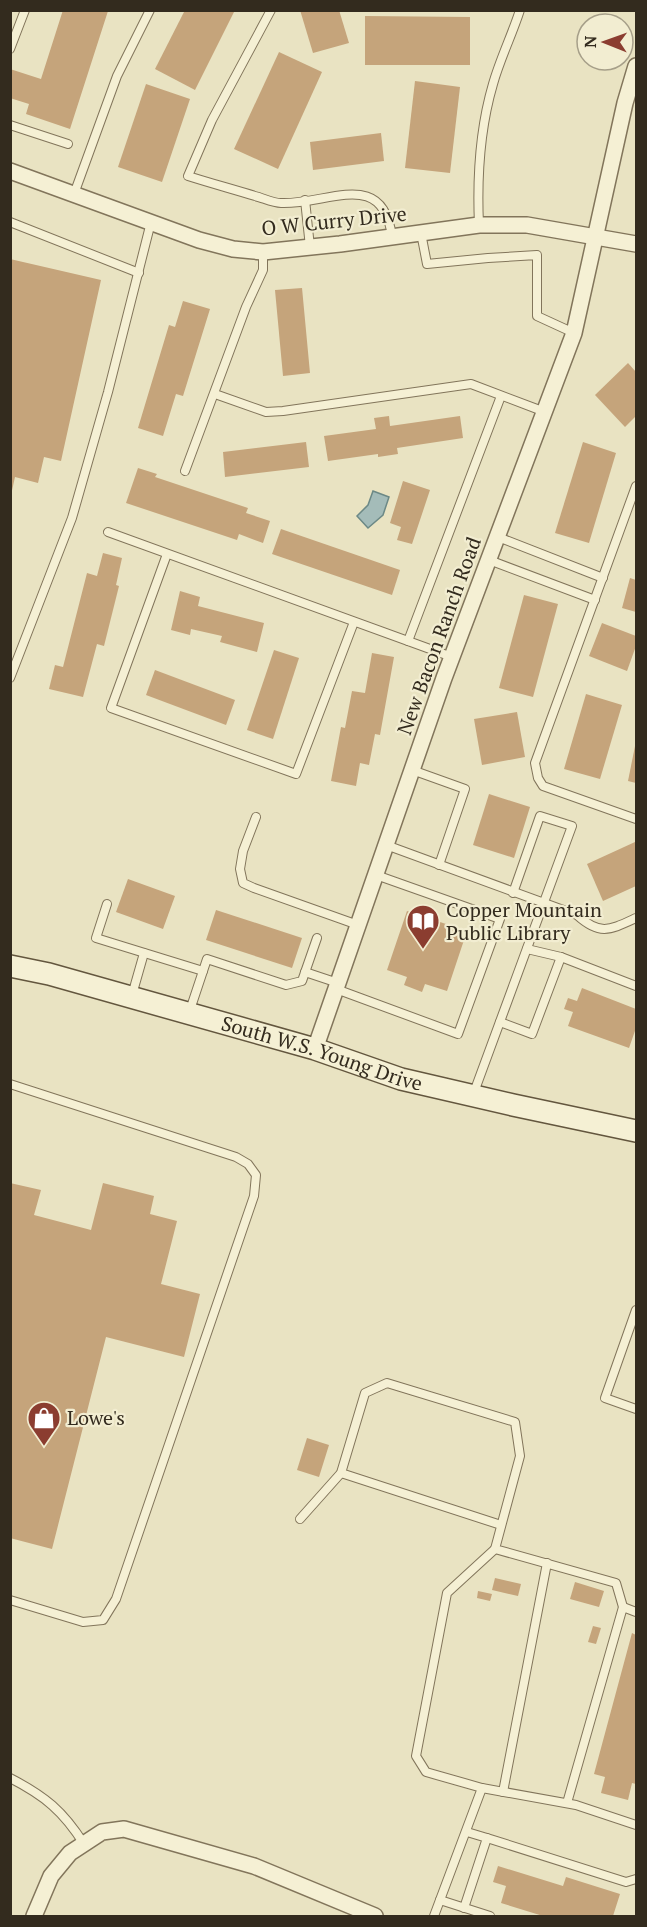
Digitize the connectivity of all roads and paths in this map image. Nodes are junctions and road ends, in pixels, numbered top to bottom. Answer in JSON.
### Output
{"nodes":[{"id":1,"x":26,"y":10,"type":"edge"},
{"id":2,"x":150,"y":10,"type":"edge"},
{"id":3,"x":271,"y":10,"type":"edge"},
{"id":4,"x":520,"y":10,"type":"edge"},
{"id":5,"x":10,"y":49,"type":"edge"},
{"id":6,"x":636,"y":66,"type":"edge"},
{"id":7,"x":10,"y":125,"type":"edge"},
{"id":8,"x":68,"y":144,"type":"dead end"},
{"id":9,"x":10,"y":171,"type":"edge"},
{"id":10,"x":74,"y":194,"type":"junction"},
{"id":11,"x":305,"y":200,"type":"junction"},
{"id":12,"x":10,"y":222,"type":"edge"},
{"id":13,"x":151,"y":222,"type":"junction"},
{"id":14,"x":479,"y":225,"type":"junction"},
{"id":15,"x":422,"y":233,"type":"junction"},
{"id":16,"x":596,"y":236,"type":"junction"},
{"id":17,"x":392,"y":237,"type":"junction"},
{"id":18,"x":636,"y":244,"type":"edge"},
{"id":19,"x":310,"y":247,"type":"junction"},
{"id":20,"x":263,"y":252,"type":"junction"},
{"id":21,"x":139,"y":273,"type":"junction"},
{"id":22,"x":574,"y":333,"type":"junction"},
{"id":23,"x":214,"y":394,"type":"junction"},
{"id":24,"x":501,"y":396,"type":"junction"},
{"id":25,"x":545,"y":412,"type":"junction"},
{"id":26,"x":185,"y":471,"type":"dead end"},
{"id":27,"x":636,"y":486,"type":"edge"},
{"id":28,"x":108,"y":532,"type":"dead end"},
{"id":29,"x":498,"y":537,"type":"junction"},
{"id":30,"x":167,"y":554,"type":"junction"},
{"id":31,"x":489,"y":560,"type":"junction"},
{"id":32,"x":603,"y":578,"type":"junction"},
{"id":33,"x":595,"y":600,"type":"junction"},
{"id":34,"x":354,"y":622,"type":"junction"},
{"id":35,"x":408,"y":641,"type":"junction"},
{"id":36,"x":452,"y":657,"type":"junction"},
{"id":37,"x":10,"y":678,"type":"edge"},
{"id":38,"x":412,"y":770,"type":"junction"},
{"id":39,"x":256,"y":817,"type":"dead end"},
{"id":40,"x":636,"y":819,"type":"edge"},
{"id":41,"x":386,"y":845,"type":"junction"},
{"id":42,"x":439,"y":865,"type":"junction"},
{"id":43,"x":376,"y":875,"type":"junction"},
{"id":44,"x":513,"y":892,"type":"junction"},
{"id":45,"x":107,"y":904,"type":"dead end"},
{"id":46,"x":543,"y":904,"type":"junction"},
{"id":47,"x":636,"y":918,"type":"edge"},
{"id":48,"x":358,"y":925,"type":"junction"},
{"id":49,"x":317,"y":938,"type":"dead end"},
{"id":50,"x":527,"y":949,"type":"junction"},
{"id":51,"x":144,"y":953,"type":"junction"},
{"id":52,"x":561,"y":957,"type":"junction"},
{"id":53,"x":10,"y":966,"type":"edge"},
{"id":54,"x":203,"y":971,"type":"junction"},
{"id":55,"x":305,"y":972,"type":"junction"},
{"id":56,"x":337,"y":986,"type":"junction"},
{"id":57,"x":636,"y":986,"type":"edge"},
{"id":58,"x":131,"y":997,"type":"junction"},
{"id":59,"x":188,"y":1014,"type":"junction"},
{"id":60,"x":500,"y":1022,"type":"junction"},
{"id":61,"x":315,"y":1049,"type":"junction"},
{"id":62,"x":10,"y":1084,"type":"edge"},
{"id":63,"x":472,"y":1096,"type":"junction"},
{"id":64,"x":635,"y":1127,"type":"edge"},
{"id":65,"x":636,"y":1310,"type":"edge"},
{"id":66,"x":636,"y":1409,"type":"edge"},
{"id":67,"x":341,"y":1473,"type":"junction"},
{"id":68,"x":300,"y":1519,"type":"dead end"},
{"id":69,"x":501,"y":1525,"type":"junction"},
{"id":70,"x":495,"y":1549,"type":"junction"},
{"id":71,"x":546,"y":1563,"type":"junction"},
{"id":72,"x":10,"y":1600,"type":"edge"},
{"id":73,"x":623,"y":1608,"type":"junction"},
{"id":74,"x":636,"y":1612,"type":"edge"},
{"id":75,"x":10,"y":1778,"type":"edge"},
{"id":76,"x":482,"y":1788,"type":"junction"},
{"id":77,"x":503,"y":1792,"type":"junction"},
{"id":78,"x":567,"y":1803,"type":"junction"},
{"id":79,"x":636,"y":1825,"type":"edge"},
{"id":80,"x":467,"y":1832,"type":"junction"},
{"id":81,"x":487,"y":1838,"type":"junction"},
{"id":82,"x":84,"y":1844,"type":"junction"},
{"id":83,"x":636,"y":1880,"type":"edge"},
{"id":84,"x":440,"y":1900,"type":"junction"},
{"id":85,"x":464,"y":1908,"type":"junction"},
{"id":86,"x":34,"y":1917,"type":"edge"},
{"id":87,"x":375,"y":1917,"type":"edge"},
{"id":88,"x":434,"y":1917,"type":"edge"},
{"id":89,"x":490,"y":1917,"type":"edge"}],
"edges":[{"from":1,"to":5,"type":"lane"},
{"from":2,"to":10,"type":"lane"},
{"from":3,"to":11,"type":"lane"},
{"from":4,"to":14,"type":"lane"},
{"from":6,"to":16,"type":"street","name":"New Bacon Ranch Road"},
{"from":7,"to":8,"type":"lane"},
{"from":9,"to":10,"type":"street","name":"O W Curry Drive"},
{"from":10,"to":13,"type":"street","name":"O W Curry Drive"},
{"from":11,"to":17,"type":"lane"},
{"from":11,"to":19,"type":"lane"},
{"from":12,"to":21,"type":"lane"},
{"from":13,"to":20,"type":"street","name":"O W Curry Drive"},
{"from":13,"to":21,"type":"lane"},
{"from":14,"to":15,"type":"street","name":"O W Curry Drive"},
{"from":14,"to":16,"type":"street","name":"O W Curry Drive"},
{"from":15,"to":17,"type":"street","name":"O W Curry Drive"},
{"from":15,"to":22,"type":"lane"},
{"from":16,"to":18,"type":"street","name":"O W Curry Drive"},
{"from":16,"to":22,"type":"street","name":"New Bacon Ranch Road"},
{"from":17,"to":19,"type":"street","name":"O W Curry Drive"},
{"from":19,"to":20,"type":"street","name":"O W Curry Drive"},
{"from":20,"to":23,"type":"lane"},
{"from":21,"to":37,"type":"lane"},
{"from":22,"to":25,"type":"street","name":"New Bacon Ranch Road"},
{"from":23,"to":24,"type":"lane"},
{"from":23,"to":26,"type":"lane"},
{"from":24,"to":25,"type":"lane"},
{"from":24,"to":35,"type":"lane"},
{"from":25,"to":29,"type":"street","name":"New Bacon Ranch Road"},
{"from":27,"to":32,"type":"lane"},
{"from":28,"to":30,"type":"lane"},
{"from":29,"to":31,"type":"street","name":"New Bacon Ranch Road"},
{"from":29,"to":32,"type":"lane"},
{"from":30,"to":34,"type":"lane"},
{"from":30,"to":34,"type":"lane"},
{"from":31,"to":33,"type":"lane"},
{"from":31,"to":36,"type":"street","name":"New Bacon Ranch Road"},
{"from":32,"to":33,"type":"lane"},
{"from":33,"to":40,"type":"lane"},
{"from":34,"to":35,"type":"lane"},
{"from":35,"to":36,"type":"lane"},
{"from":36,"to":38,"type":"street","name":"New Bacon Ranch Road"},
{"from":38,"to":41,"type":"street","name":"New Bacon Ranch Road"},
{"from":38,"to":42,"type":"lane"},
{"from":39,"to":48,"type":"lane"},
{"from":41,"to":42,"type":"lane"},
{"from":41,"to":43,"type":"street","name":"New Bacon Ranch Road"},
{"from":42,"to":44,"type":"lane"},
{"from":43,"to":48,"type":"street","name":"New Bacon Ranch Road"},
{"from":43,"to":56,"type":"lane"},
{"from":44,"to":46,"type":"lane"},
{"from":44,"to":46,"type":"lane"},
{"from":45,"to":51,"type":"lane"},
{"from":46,"to":47,"type":"lane"},
{"from":46,"to":50,"type":"lane"},
{"from":48,"to":56,"type":"street","name":"New Bacon Ranch Road"},
{"from":49,"to":55,"type":"lane"},
{"from":50,"to":52,"type":"lane"},
{"from":50,"to":60,"type":"lane"},
{"from":51,"to":54,"type":"lane"},
{"from":51,"to":58,"type":"lane"},
{"from":52,"to":57,"type":"lane"},
{"from":52,"to":60,"type":"lane"},
{"from":53,"to":58,"type":"main road","name":"South W.S. Young Drive"},
{"from":54,"to":55,"type":"lane"},
{"from":54,"to":59,"type":"lane"},
{"from":55,"to":56,"type":"lane"},
{"from":56,"to":61,"type":"street","name":"New Bacon Ranch Road"},
{"from":58,"to":59,"type":"main road","name":"South W.S. Young Drive"},
{"from":59,"to":61,"type":"main road","name":"South W.S. Young Drive"},
{"from":60,"to":63,"type":"lane"},
{"from":61,"to":63,"type":"main road","name":"South W.S. Young Drive"},
{"from":62,"to":72,"type":"lane"},
{"from":63,"to":64,"type":"main road","name":"South W.S. Young Drive"},
{"from":65,"to":66,"type":"lane"},
{"from":67,"to":68,"type":"lane"},
{"from":67,"to":69,"type":"lane"},
{"from":67,"to":69,"type":"lane"},
{"from":69,"to":70,"type":"lane"},
{"from":70,"to":71,"type":"lane"},
{"from":70,"to":76,"type":"lane"},
{"from":71,"to":73,"type":"lane"},
{"from":71,"to":77,"type":"lane"},
{"from":73,"to":74,"type":"lane"},
{"from":73,"to":78,"type":"lane"},
{"from":75,"to":82,"type":"lane"},
{"from":76,"to":77,"type":"lane"},
{"from":76,"to":80,"type":"lane"},
{"from":77,"to":78,"type":"lane"},
{"from":78,"to":79,"type":"lane"},
{"from":80,"to":81,"type":"lane"},
{"from":80,"to":84,"type":"lane"},
{"from":81,"to":83,"type":"lane"},
{"from":81,"to":85,"type":"lane"},
{"from":82,"to":86,"type":"street"},
{"from":82,"to":87,"type":"street"},
{"from":84,"to":85,"type":"lane"},
{"from":84,"to":88,"type":"lane"},
{"from":85,"to":89,"type":"lane"}]}
